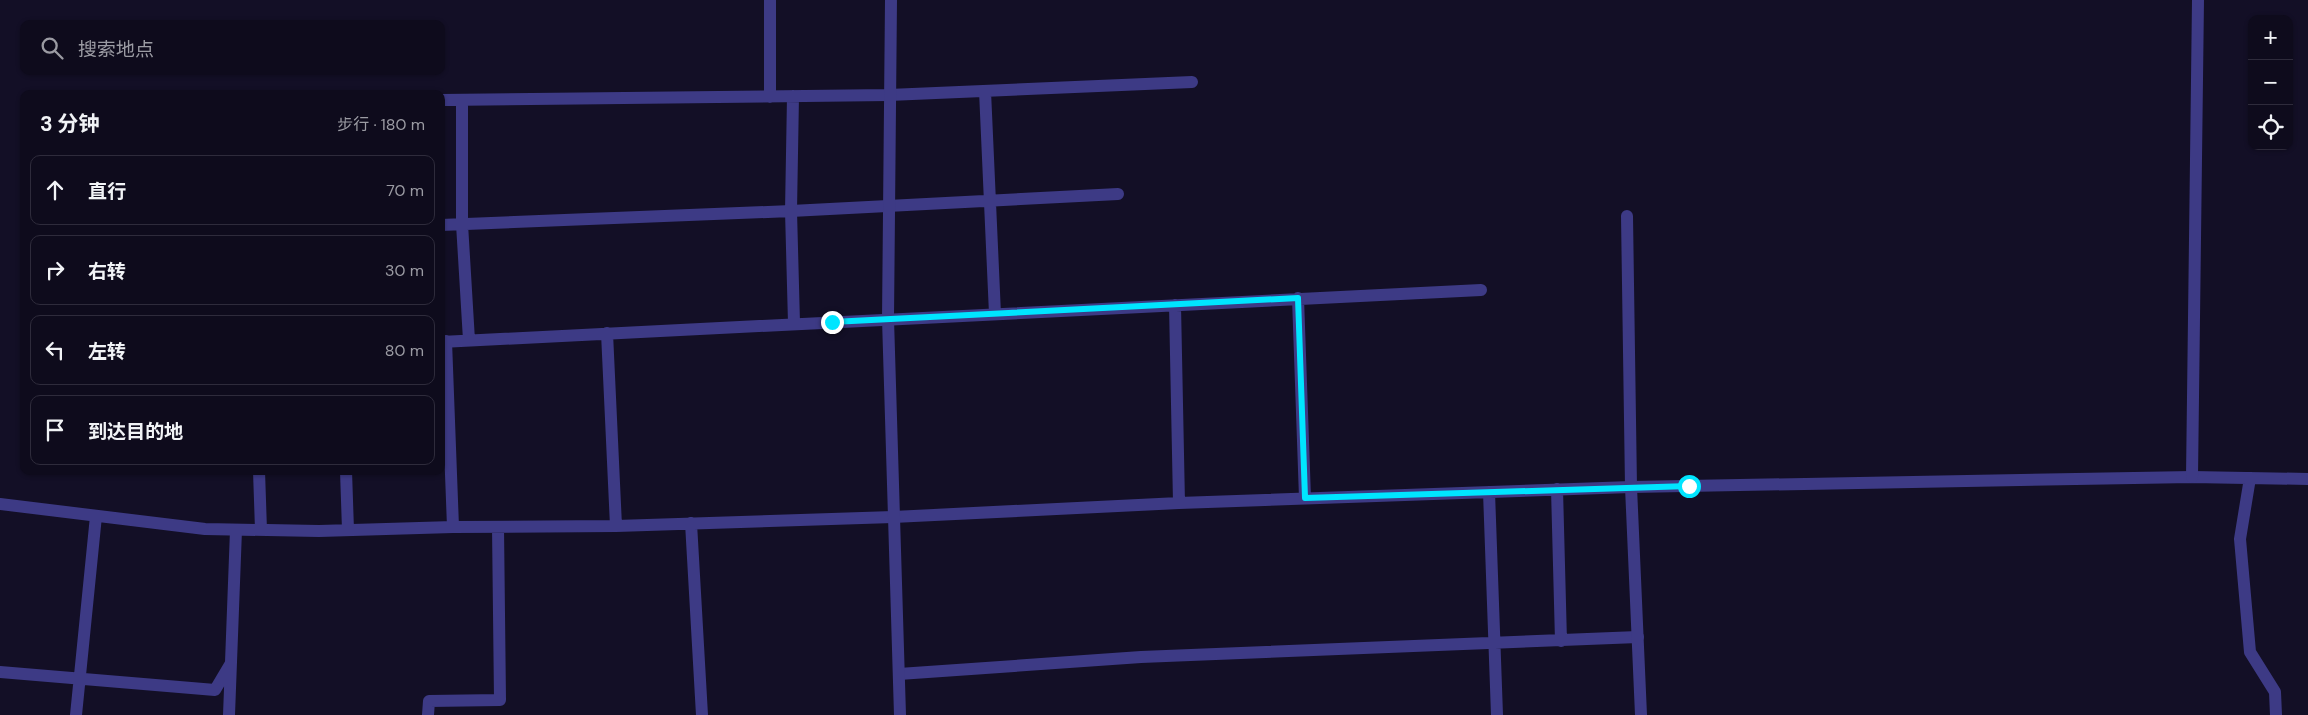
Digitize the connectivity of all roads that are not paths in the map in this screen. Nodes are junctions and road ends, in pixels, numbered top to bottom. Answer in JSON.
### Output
{"nodes":[{"id":1,"x":770,"y":0,"type":"edge"},
{"id":2,"x":891,"y":0,"type":"edge"},
{"id":3,"x":2198,"y":0,"type":"edge"},
{"id":4,"x":1192,"y":82,"type":"dead end"},
{"id":5,"x":985,"y":91,"type":"junction"},
{"id":6,"x":890,"y":95,"type":"junction"},
{"id":7,"x":793,"y":96,"type":"junction"},
{"id":8,"x":770,"y":97,"type":"junction"},
{"id":9,"x":445,"y":100,"type":"edge"},
{"id":10,"x":462,"y":100,"type":"junction"},
{"id":11,"x":1118,"y":194,"type":"dead end"},
{"id":12,"x":990,"y":201,"type":"junction"},
{"id":13,"x":888,"y":206,"type":"junction"},
{"id":14,"x":791,"y":211,"type":"junction"},
{"id":15,"x":1627,"y":216,"type":"dead end"},
{"id":16,"x":462,"y":224,"type":"junction"},
{"id":17,"x":445,"y":225,"type":"edge"},
{"id":18,"x":1481,"y":290,"type":"dead end"},
{"id":19,"x":1298,"y":298,"type":"junction"},
{"id":20,"x":1175,"y":305,"type":"junction"},
{"id":21,"x":995,"y":314,"type":"junction"},
{"id":22,"x":888,"y":319,"type":"junction"},
{"id":23,"x":794,"y":324,"type":"junction"},
{"id":24,"x":607,"y":333,"type":"junction"},
{"id":25,"x":469,"y":340,"type":"junction"},
{"id":26,"x":445,"y":341,"type":"edge"},
{"id":27,"x":445,"y":362,"type":"edge"},
{"id":28,"x":259,"y":475,"type":"edge"},
{"id":29,"x":346,"y":475,"type":"edge"},
{"id":30,"x":2192,"y":477,"type":"junction"},
{"id":31,"x":2250,"y":478,"type":"junction"},
{"id":32,"x":2308,"y":479,"type":"edge"},
{"id":33,"x":1631,"y":487,"type":"junction"},
{"id":34,"x":1557,"y":489,"type":"junction"},
{"id":35,"x":1489,"y":492,"type":"junction"},
{"id":36,"x":1305,"y":498,"type":"junction"},
{"id":37,"x":1179,"y":503,"type":"junction"},
{"id":38,"x":0,"y":504,"type":"edge"},
{"id":39,"x":96,"y":516,"type":"junction"},
{"id":40,"x":893,"y":517,"type":"junction"},
{"id":41,"x":691,"y":524,"type":"junction"},
{"id":42,"x":616,"y":526,"type":"junction"},
{"id":43,"x":453,"y":527,"type":"junction"},
{"id":44,"x":498,"y":527,"type":"junction"},
{"id":45,"x":236,"y":530,"type":"junction"},
{"id":46,"x":261,"y":530,"type":"junction"},
{"id":47,"x":348,"y":530,"type":"junction"},
{"id":48,"x":1638,"y":637,"type":"junction"},
{"id":49,"x":1561,"y":640,"type":"junction"},
{"id":50,"x":1494,"y":643,"type":"junction"},
{"id":51,"x":231,"y":663,"type":"junction"},
{"id":52,"x":0,"y":672,"type":"edge"},
{"id":53,"x":899,"y":674,"type":"junction"},
{"id":54,"x":80,"y":679,"type":"junction"},
{"id":55,"x":76,"y":715,"type":"edge"},
{"id":56,"x":229,"y":715,"type":"edge"},
{"id":57,"x":428,"y":715,"type":"edge"},
{"id":58,"x":702,"y":715,"type":"edge"},
{"id":59,"x":900,"y":715,"type":"edge"},
{"id":60,"x":1497,"y":715,"type":"edge"},
{"id":61,"x":1641,"y":715,"type":"edge"},
{"id":62,"x":2276,"y":715,"type":"edge"}],
"edges":[{"from":1,"to":8,"type":"street"},
{"from":2,"to":6,"type":"street"},
{"from":3,"to":30,"type":"street"},
{"from":4,"to":5,"type":"street"},
{"from":5,"to":6,"type":"street"},
{"from":5,"to":12,"type":"street"},
{"from":6,"to":7,"type":"street"},
{"from":6,"to":13,"type":"street"},
{"from":7,"to":8,"type":"street"},
{"from":7,"to":14,"type":"street"},
{"from":8,"to":10,"type":"street"},
{"from":9,"to":10,"type":"street"},
{"from":10,"to":16,"type":"street"},
{"from":11,"to":12,"type":"street"},
{"from":12,"to":13,"type":"street"},
{"from":12,"to":21,"type":"street"},
{"from":13,"to":14,"type":"street"},
{"from":13,"to":22,"type":"street"},
{"from":14,"to":16,"type":"street"},
{"from":14,"to":23,"type":"street"},
{"from":15,"to":33,"type":"street"},
{"from":16,"to":17,"type":"street"},
{"from":16,"to":25,"type":"street"},
{"from":18,"to":19,"type":"street"},
{"from":19,"to":20,"type":"street"},
{"from":19,"to":36,"type":"street"},
{"from":20,"to":21,"type":"street"},
{"from":20,"to":37,"type":"street"},
{"from":21,"to":22,"type":"street"},
{"from":22,"to":23,"type":"street"},
{"from":22,"to":40,"type":"street"},
{"from":23,"to":24,"type":"street"},
{"from":24,"to":25,"type":"street"},
{"from":24,"to":42,"type":"street"},
{"from":25,"to":26,"type":"street"},
{"from":27,"to":43,"type":"street"},
{"from":28,"to":46,"type":"street"},
{"from":29,"to":47,"type":"street"},
{"from":30,"to":31,"type":"street"},
{"from":30,"to":33,"type":"street"},
{"from":31,"to":32,"type":"street"},
{"from":31,"to":62,"type":"street"},
{"from":33,"to":34,"type":"street"},
{"from":33,"to":48,"type":"street"},
{"from":34,"to":35,"type":"street"},
{"from":34,"to":49,"type":"street"},
{"from":35,"to":36,"type":"street"},
{"from":35,"to":50,"type":"street"},
{"from":36,"to":37,"type":"street"},
{"from":37,"to":40,"type":"street"},
{"from":38,"to":39,"type":"street"},
{"from":39,"to":45,"type":"street"},
{"from":39,"to":54,"type":"street"},
{"from":40,"to":41,"type":"street"},
{"from":40,"to":53,"type":"street"},
{"from":41,"to":42,"type":"street"},
{"from":41,"to":58,"type":"street"},
{"from":42,"to":44,"type":"street"},
{"from":43,"to":44,"type":"street"},
{"from":43,"to":47,"type":"street"},
{"from":44,"to":57,"type":"street"},
{"from":45,"to":46,"type":"street"},
{"from":45,"to":51,"type":"street"},
{"from":46,"to":47,"type":"street"},
{"from":48,"to":49,"type":"street"},
{"from":48,"to":61,"type":"street"},
{"from":49,"to":50,"type":"street"},
{"from":50,"to":53,"type":"street"},
{"from":50,"to":60,"type":"street"},
{"from":51,"to":54,"type":"street"},
{"from":51,"to":56,"type":"street"},
{"from":52,"to":54,"type":"street"},
{"from":53,"to":59,"type":"street"},
{"from":54,"to":55,"type":"street"}]}
